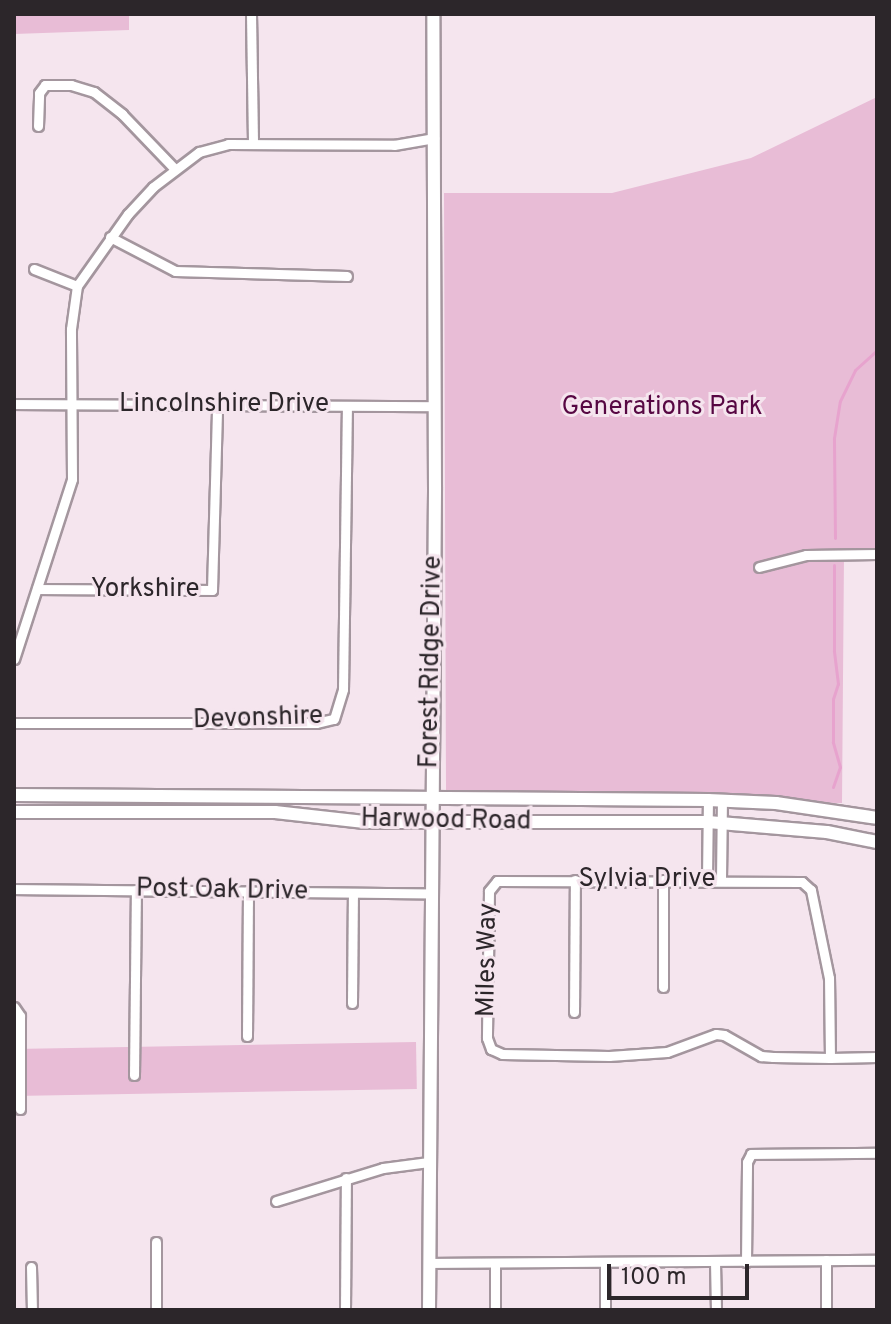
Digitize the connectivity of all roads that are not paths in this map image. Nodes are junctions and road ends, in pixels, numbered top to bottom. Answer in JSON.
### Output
{"nodes":[{"id":1,"x":251,"y":14,"type":"edge"},
{"id":2,"x":433,"y":14,"type":"edge"},
{"id":3,"x":38,"y":126,"type":"dead end"},
{"id":4,"x":434,"y":138,"type":"junction"},
{"id":5,"x":253,"y":143,"type":"junction"},
{"id":6,"x":174,"y":168,"type":"junction"},
{"id":7,"x":110,"y":237,"type":"junction"},
{"id":8,"x":34,"y":269,"type":"dead end"},
{"id":9,"x":347,"y":276,"type":"dead end"},
{"id":10,"x":77,"y":286,"type":"junction"},
{"id":11,"x":14,"y":404,"type":"edge"},
{"id":12,"x":74,"y":404,"type":"junction"},
{"id":13,"x":217,"y":406,"type":"junction"},
{"id":14,"x":347,"y":406,"type":"junction"},
{"id":15,"x":434,"y":406,"type":"junction"},
{"id":16,"x":877,"y":554,"type":"edge"},
{"id":17,"x":759,"y":567,"type":"dead end"},
{"id":18,"x":37,"y":589,"type":"junction"},
{"id":19,"x":14,"y":659,"type":"edge"},
{"id":20,"x":14,"y":723,"type":"edge"},
{"id":21,"x":14,"y":795,"type":"edge"},
{"id":22,"x":430,"y":798,"type":"junction"},
{"id":23,"x":708,"y":800,"type":"junction"},
{"id":24,"x":722,"y":800,"type":"junction"},
{"id":25,"x":14,"y":812,"type":"edge"},
{"id":26,"x":877,"y":818,"type":"edge"},
{"id":27,"x":430,"y":822,"type":"junction"},
{"id":28,"x":708,"y":822,"type":"junction"},
{"id":29,"x":722,"y":823,"type":"junction"},
{"id":30,"x":877,"y":842,"type":"edge"},
{"id":31,"x":707,"y":879,"type":"junction"},
{"id":32,"x":721,"y":879,"type":"junction"},
{"id":33,"x":575,"y":880,"type":"junction"},
{"id":34,"x":663,"y":880,"type":"junction"},
{"id":35,"x":493,"y":884,"type":"joint"},
{"id":36,"x":14,"y":889,"type":"edge"},
{"id":37,"x":136,"y":890,"type":"junction"},
{"id":38,"x":248,"y":891,"type":"junction"},
{"id":39,"x":353,"y":893,"type":"junction"},
{"id":40,"x":429,"y":893,"type":"junction"},
{"id":41,"x":663,"y":987,"type":"dead end"},
{"id":42,"x":352,"y":1003,"type":"dead end"},
{"id":43,"x":14,"y":1007,"type":"edge"},
{"id":44,"x":574,"y":1012,"type":"dead end"},
{"id":45,"x":247,"y":1036,"type":"dead end"},
{"id":46,"x":877,"y":1057,"type":"edge"},
{"id":47,"x":830,"y":1058,"type":"junction"},
{"id":48,"x":134,"y":1075,"type":"dead end"},
{"id":49,"x":20,"y":1109,"type":"dead end"},
{"id":50,"x":877,"y":1153,"type":"edge"},
{"id":51,"x":429,"y":1162,"type":"junction"},
{"id":52,"x":346,"y":1178,"type":"junction"},
{"id":53,"x":276,"y":1201,"type":"dead end"},
{"id":54,"x":156,"y":1242,"type":"dead end"},
{"id":55,"x":826,"y":1260,"type":"junction"},
{"id":56,"x":877,"y":1260,"type":"edge"},
{"id":57,"x":715,"y":1262,"type":"junction"},
{"id":58,"x":746,"y":1262,"type":"junction"},
{"id":59,"x":429,"y":1263,"type":"junction"},
{"id":60,"x":495,"y":1264,"type":"junction"},
{"id":61,"x":605,"y":1264,"type":"junction"},
{"id":62,"x":31,"y":1267,"type":"dead end"},
{"id":63,"x":32,"y":1310,"type":"edge"},
{"id":64,"x":156,"y":1310,"type":"edge"},
{"id":65,"x":345,"y":1310,"type":"edge"},
{"id":66,"x":429,"y":1310,"type":"edge"},
{"id":67,"x":495,"y":1310,"type":"edge"},
{"id":68,"x":605,"y":1310,"type":"edge"},
{"id":69,"x":716,"y":1310,"type":"edge"},
{"id":70,"x":826,"y":1310,"type":"edge"}],
"edges":[{"from":1,"to":5,"type":"street"},
{"from":2,"to":4,"type":"main road","name":"Forest Ridge Drive"},
{"from":3,"to":6,"type":"street"},
{"from":4,"to":5,"type":"street"},
{"from":4,"to":15,"type":"main road","name":"Forest Ridge Drive"},
{"from":5,"to":6,"type":"street"},
{"from":6,"to":7,"type":"street"},
{"from":7,"to":9,"type":"street"},
{"from":7,"to":10,"type":"street"},
{"from":8,"to":10,"type":"street"},
{"from":10,"to":12,"type":"street"},
{"from":11,"to":12,"type":"street","name":"Lincolnshire Drive"},
{"from":12,"to":13,"type":"street","name":"Lincolnshire Drive"},
{"from":12,"to":18,"type":"street"},
{"from":13,"to":14,"type":"street","name":"Lincolnshire Drive"},
{"from":13,"to":18,"type":"street","name":"Yorkshire"},
{"from":14,"to":15,"type":"street","name":"Lincolnshire Drive"},
{"from":14,"to":20,"type":"street","name":"Devonshire"},
{"from":15,"to":22,"type":"main road","name":"Forest Ridge Drive"},
{"from":16,"to":17,"type":"street"},
{"from":18,"to":19,"type":"street"},
{"from":21,"to":22,"type":"main road","name":"Harwood Road"},
{"from":22,"to":23,"type":"main road","name":"Harwood Road"},
{"from":22,"to":27,"type":"main road","name":"Forest Ridge Drive"},
{"from":23,"to":24,"type":"main road","name":"Harwood Road"},
{"from":23,"to":28,"type":"street"},
{"from":24,"to":26,"type":"main road","name":"Harwood Road"},
{"from":24,"to":29,"type":"street"},
{"from":25,"to":27,"type":"main road","name":"Harwood Road"},
{"from":27,"to":28,"type":"main road","name":"Harwood Road"},
{"from":27,"to":40,"type":"main road","name":"Forest Ridge Drive"},
{"from":28,"to":29,"type":"main road","name":"Harwood Road"},
{"from":28,"to":31,"type":"street"},
{"from":29,"to":30,"type":"main road","name":"Harwood Road"},
{"from":29,"to":32,"type":"street"},
{"from":31,"to":32,"type":"street","name":"Sylvia Drive"},
{"from":31,"to":34,"type":"street","name":"Sylvia Drive"},
{"from":32,"to":47,"type":"street","name":"Sylvia Drive"},
{"from":33,"to":34,"type":"street","name":"Sylvia Drive"},
{"from":33,"to":35,"type":"street","name":"Sylvia Drive"},
{"from":33,"to":44,"type":"street"},
{"from":34,"to":41,"type":"street"},
{"from":35,"to":47,"type":"street","name":"Miles Way"},
{"from":36,"to":37,"type":"street","name":"Post Oak Drive"},
{"from":37,"to":38,"type":"street","name":"Post Oak Drive"},
{"from":37,"to":48,"type":"street"},
{"from":38,"to":39,"type":"street","name":"Post Oak Drive"},
{"from":38,"to":45,"type":"street"},
{"from":39,"to":40,"type":"street","name":"Post Oak Drive"},
{"from":39,"to":42,"type":"street"},
{"from":40,"to":51,"type":"main road","name":"Forest Ridge Drive"},
{"from":43,"to":49,"type":"street"},
{"from":46,"to":47,"type":"street"},
{"from":50,"to":58,"type":"street"},
{"from":51,"to":52,"type":"street"},
{"from":51,"to":59,"type":"main road","name":"Forest Ridge Drive"},
{"from":52,"to":53,"type":"street"},
{"from":52,"to":65,"type":"street"},
{"from":54,"to":64,"type":"street"},
{"from":55,"to":56,"type":"street"},
{"from":55,"to":58,"type":"street"},
{"from":55,"to":70,"type":"street"},
{"from":57,"to":58,"type":"street"},
{"from":57,"to":61,"type":"street"},
{"from":57,"to":69,"type":"street"},
{"from":59,"to":60,"type":"street"},
{"from":59,"to":66,"type":"main road","name":"Forest Ridge Drive"},
{"from":60,"to":61,"type":"street"},
{"from":60,"to":67,"type":"street"},
{"from":61,"to":68,"type":"street"},
{"from":62,"to":63,"type":"street"}]}
